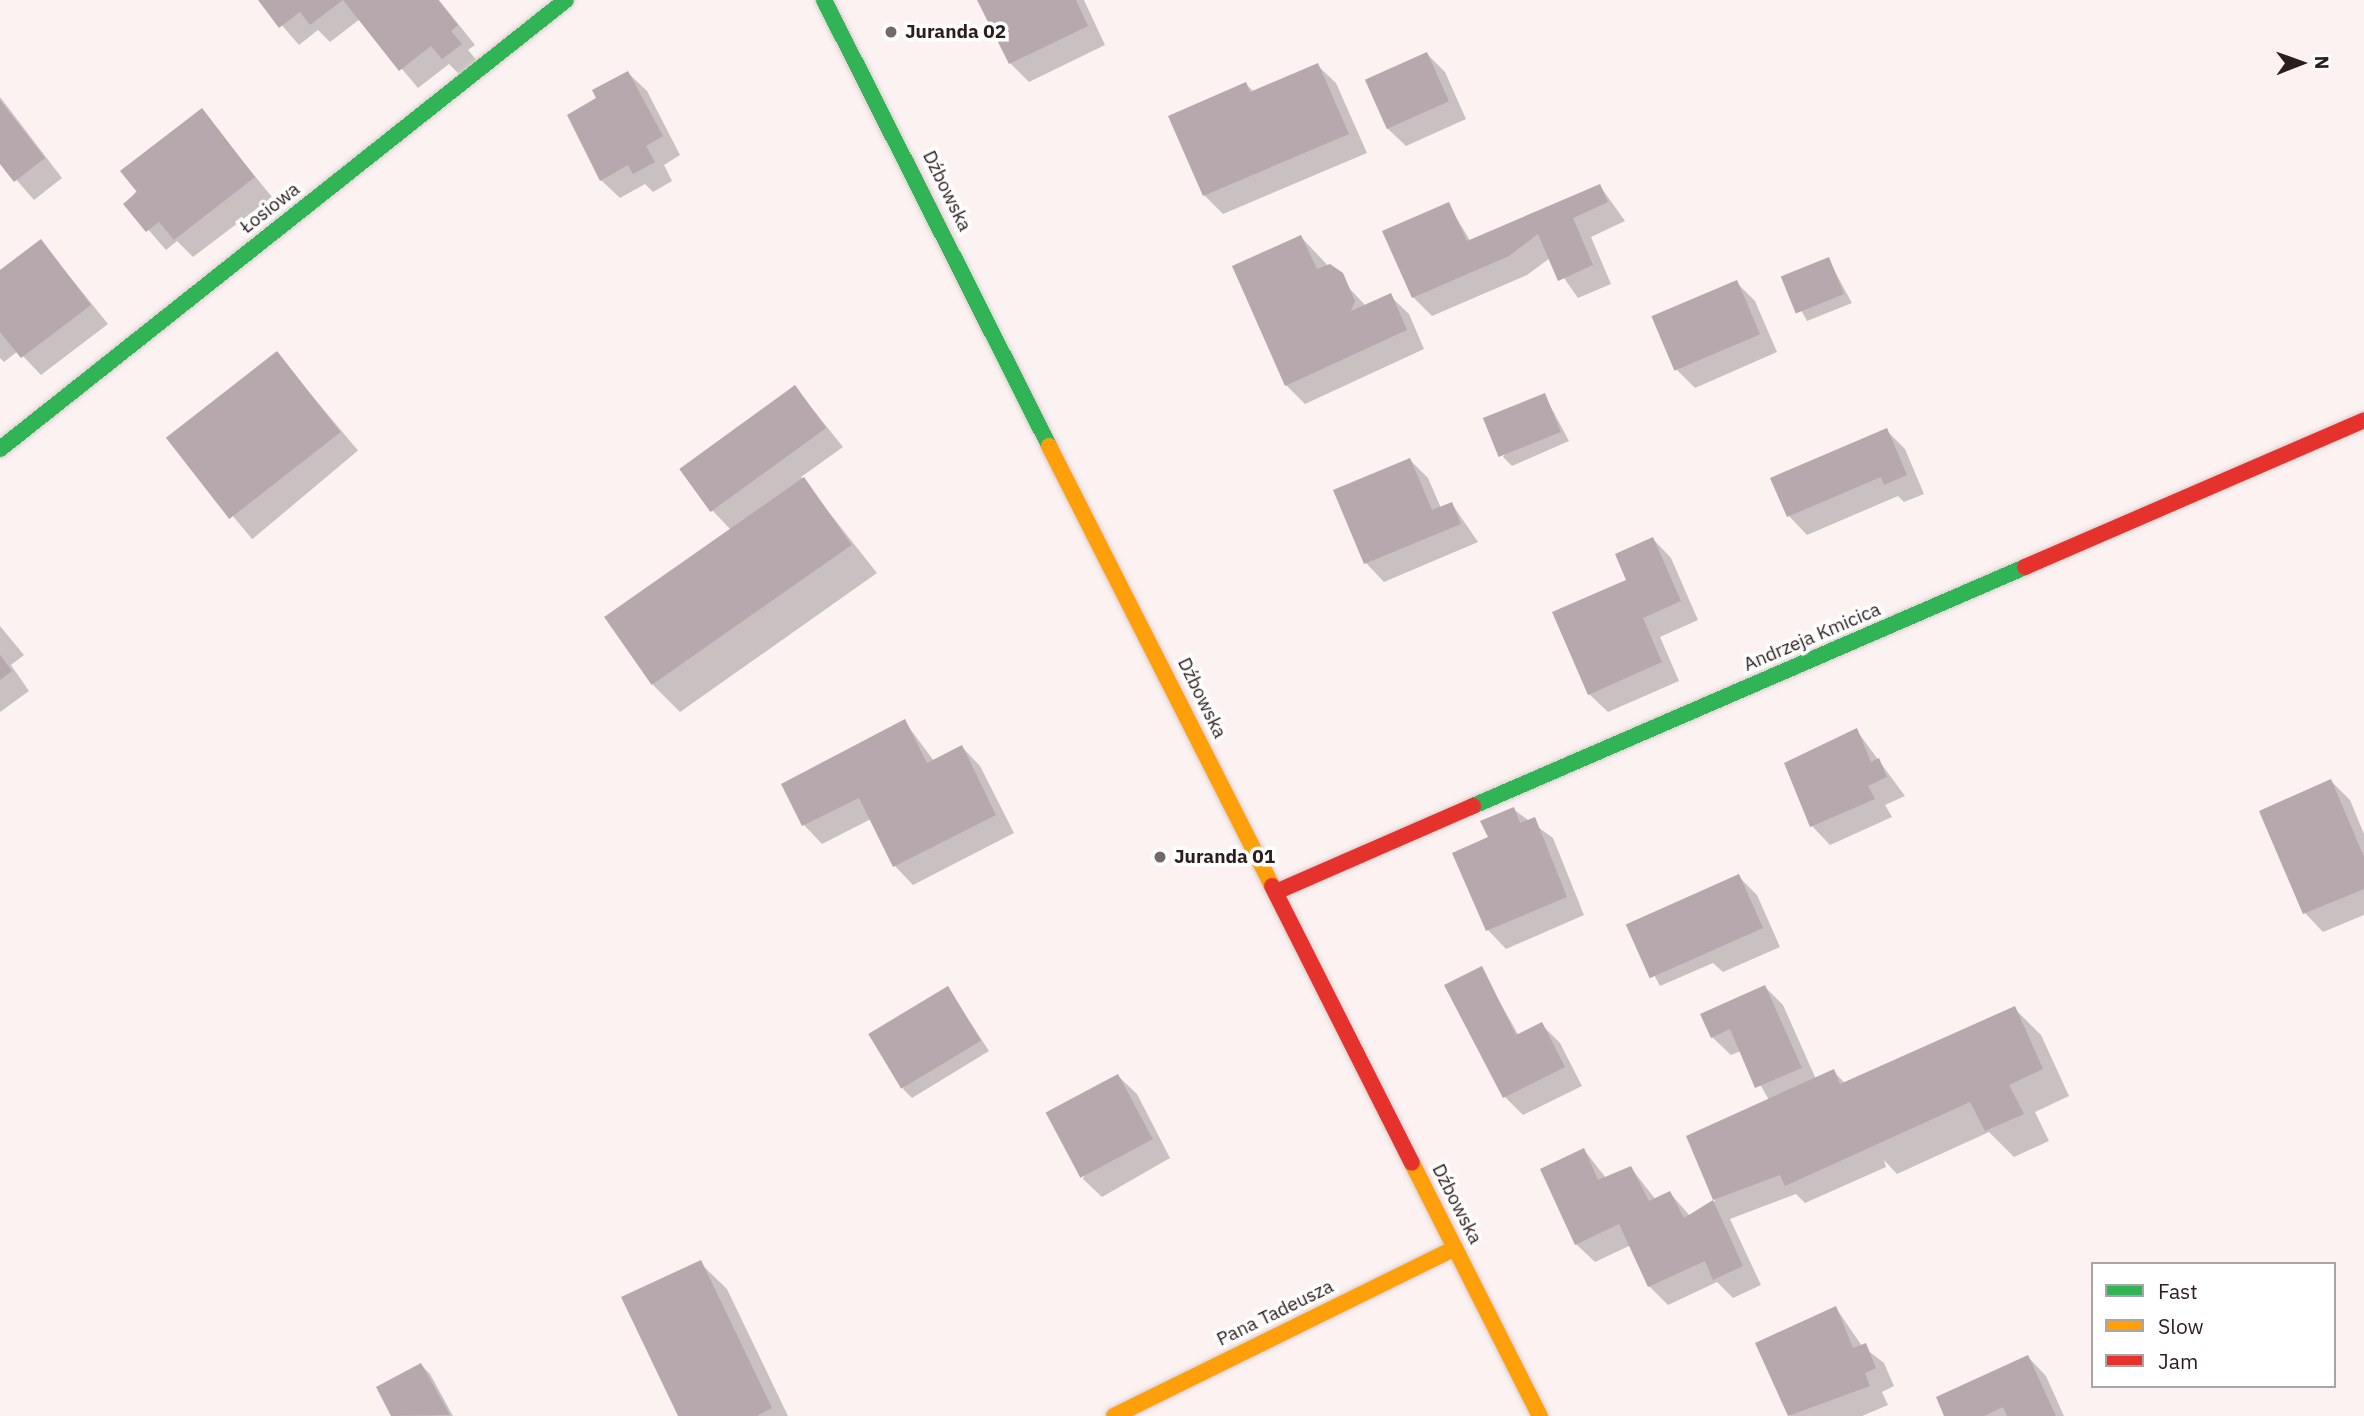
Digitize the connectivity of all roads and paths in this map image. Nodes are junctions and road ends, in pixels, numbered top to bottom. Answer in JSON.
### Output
{"nodes":[{"id":1,"x":566,"y":0,"type":"edge"},
{"id":2,"x":824,"y":0,"type":"edge"},
{"id":3,"x":2364,"y":420,"type":"edge"},
{"id":4,"x":0,"y":449,"type":"edge"},
{"id":5,"x":1276,"y":892,"type":"junction"},
{"id":6,"x":1455,"y":1248,"type":"junction"},
{"id":7,"x":1114,"y":1416,"type":"edge"},
{"id":8,"x":1540,"y":1416,"type":"edge"}],
"edges":[{"from":1,"to":4,"type":"street","name":"Łosiowa"},
{"from":2,"to":5,"type":"street","name":"Dźbowska"},
{"from":3,"to":5,"type":"street","name":"Andrzeja Kmicica"},
{"from":5,"to":6,"type":"street","name":"Dźbowska"},
{"from":6,"to":7,"type":"street","name":"Pana Tadeusza"},
{"from":6,"to":8,"type":"street","name":"Dźbowska"}]}
